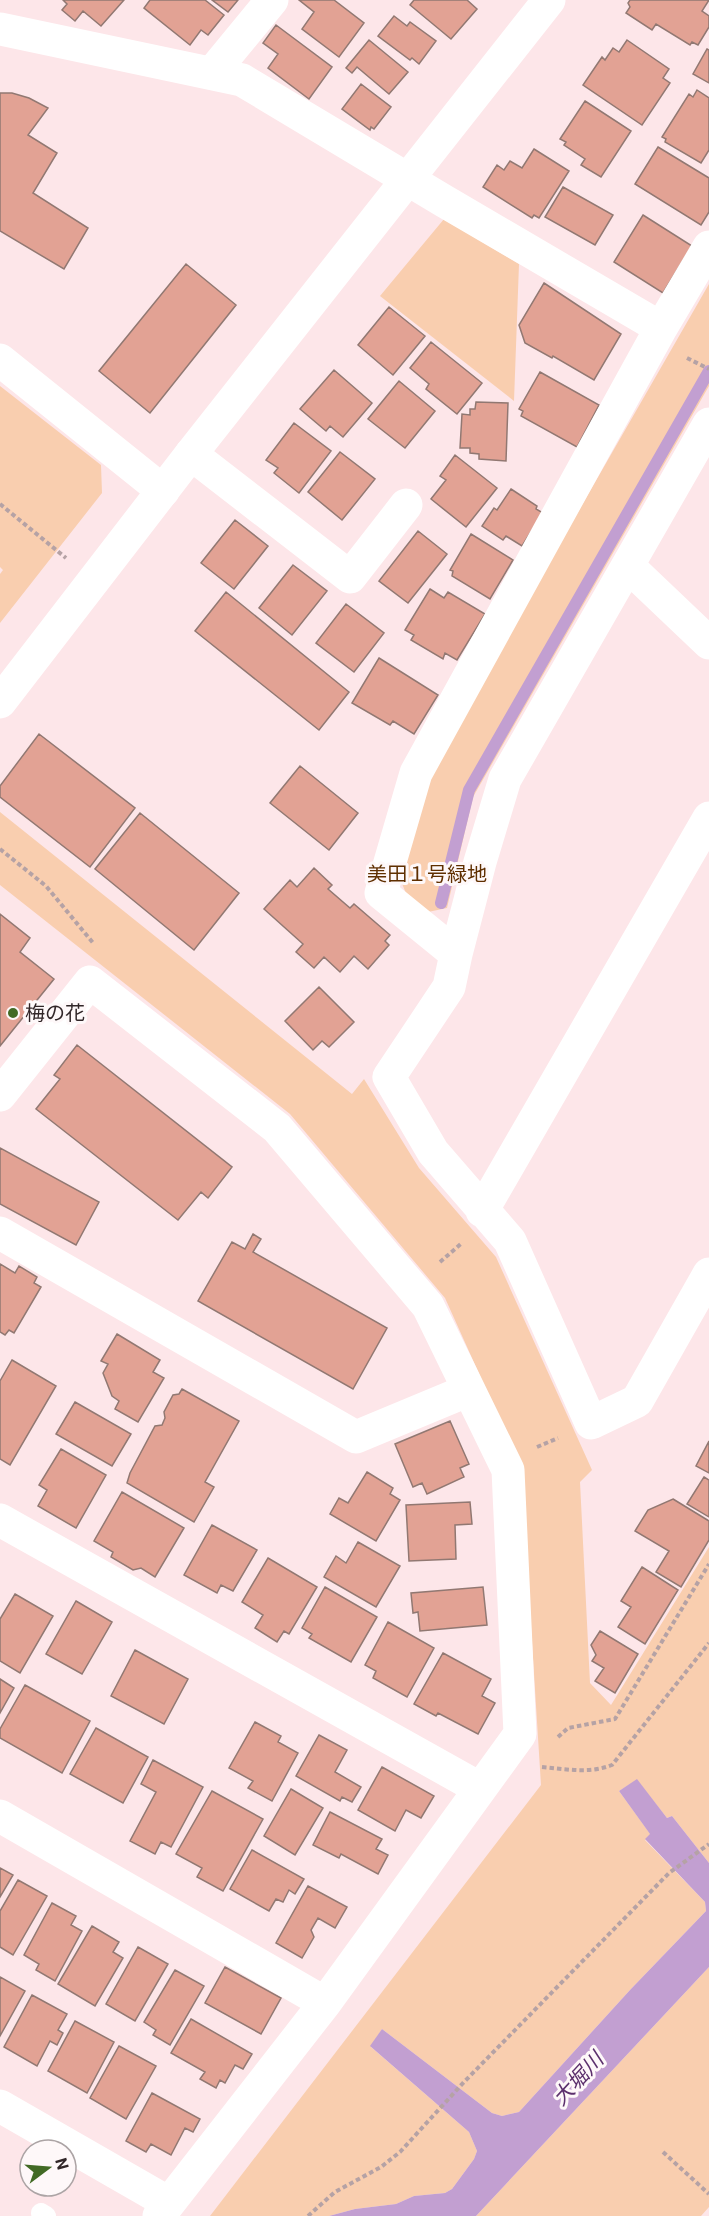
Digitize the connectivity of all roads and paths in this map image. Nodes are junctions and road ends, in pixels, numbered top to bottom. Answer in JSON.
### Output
{"nodes":[{"id":1,"x":272,"y":0,"type":"edge"},
{"id":2,"x":549,"y":0,"type":"edge"},
{"id":3,"x":0,"y":29,"type":"edge"},
{"id":4,"x":212,"y":74,"type":"junction"},
{"id":5,"x":407,"y":179,"type":"junction"},
{"id":6,"x":709,"y":247,"type":"edge"},
{"id":7,"x":662,"y":328,"type":"junction"},
{"id":8,"x":0,"y":360,"type":"edge"},
{"id":9,"x":709,"y":424,"type":"edge"},
{"id":10,"x":191,"y":454,"type":"junction"},
{"id":11,"x":163,"y":491,"type":"junction"},
{"id":12,"x":0,"y":504,"type":"edge"},
{"id":13,"x":405,"y":505,"type":"dead end"},
{"id":14,"x":66,"y":558,"type":"dead end"},
{"id":15,"x":628,"y":566,"type":"junction"},
{"id":16,"x":709,"y":643,"type":"edge"},
{"id":17,"x":0,"y":702,"type":"edge"},
{"id":18,"x":709,"y":818,"type":"edge"},
{"id":19,"x":0,"y":849,"type":"edge"},
{"id":20,"x":98,"y":950,"type":"dead end"},
{"id":21,"x":456,"y":954,"type":"junction"},
{"id":22,"x":0,"y":1095,"type":"edge"},
{"id":23,"x":482,"y":1211,"type":"junction"},
{"id":24,"x":0,"y":1233,"type":"edge"},
{"id":25,"x":709,"y":1274,"type":"edge"},
{"id":26,"x":469,"y":1390,"type":"junction"},
{"id":27,"x":0,"y":1520,"type":"edge"},
{"id":28,"x":709,"y":1564,"type":"edge"},
{"id":29,"x":709,"y":1642,"type":"edge"},
{"id":30,"x":555,"y":1740,"type":"dead end"},
{"id":31,"x":540,"y":1767,"type":"dead end"},
{"id":32,"x":479,"y":1788,"type":"junction"},
{"id":33,"x":0,"y":1816,"type":"edge"},
{"id":34,"x":708,"y":1845,"type":"edge"},
{"id":35,"x":325,"y":2003,"type":"junction"},
{"id":36,"x":0,"y":2106,"type":"edge"},
{"id":37,"x":663,"y":2152,"type":"dead end"},
{"id":38,"x":709,"y":2194,"type":"edge"},
{"id":39,"x":164,"y":2210,"type":"edge"},
{"id":40,"x":308,"y":2216,"type":"edge"}],
"edges":[{"from":1,"to":4,"type":"street"},
{"from":2,"to":5,"type":"street"},
{"from":3,"to":4,"type":"street"},
{"from":4,"to":5,"type":"street"},
{"from":5,"to":7,"type":"street"},
{"from":5,"to":10,"type":"street"},
{"from":6,"to":7,"type":"street"},
{"from":7,"to":21,"type":"street"},
{"from":8,"to":11,"type":"street"},
{"from":9,"to":15,"type":"street"},
{"from":10,"to":11,"type":"street"},
{"from":10,"to":13,"type":"street"},
{"from":11,"to":17,"type":"street"},
{"from":12,"to":14,"type":"path"},
{"from":15,"to":16,"type":"street"},
{"from":15,"to":21,"type":"street"},
{"from":18,"to":23,"type":"street"},
{"from":19,"to":20,"type":"path"},
{"from":21,"to":23,"type":"street"},
{"from":22,"to":26,"type":"street"},
{"from":23,"to":25,"type":"street"},
{"from":24,"to":26,"type":"street"},
{"from":26,"to":32,"type":"street"},
{"from":27,"to":32,"type":"street"},
{"from":28,"to":30,"type":"path"},
{"from":29,"to":31,"type":"path"},
{"from":32,"to":35,"type":"street"},
{"from":33,"to":35,"type":"street"},
{"from":34,"to":40,"type":"path"},
{"from":35,"to":39,"type":"street"},
{"from":36,"to":39,"type":"street"},
{"from":37,"to":38,"type":"path"}]}
